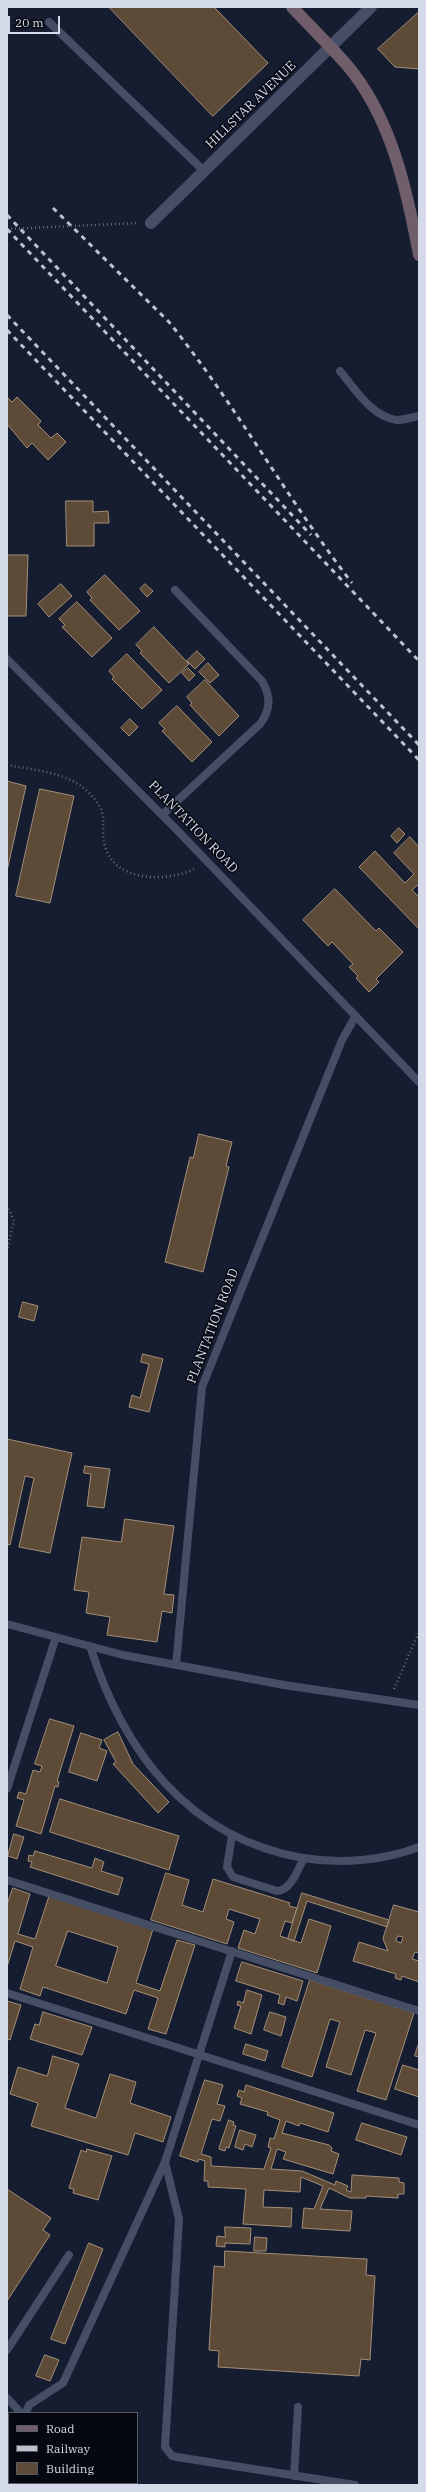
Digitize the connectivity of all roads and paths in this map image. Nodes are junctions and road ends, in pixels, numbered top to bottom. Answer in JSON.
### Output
{"nodes":[{"id":1,"x":292,"y":7,"type":"edge"},
{"id":2,"x":371,"y":7,"type":"edge"},
{"id":3,"x":49,"y":22,"type":"dead end"},
{"id":4,"x":330,"y":48,"type":"junction"},
{"id":5,"x":204,"y":171,"type":"junction"},
{"id":6,"x":151,"y":223,"type":"joint"},
{"id":7,"x":7,"y":229,"type":"edge"},
{"id":8,"x":419,"y":255,"type":"edge"},
{"id":9,"x":340,"y":371,"type":"dead end"},
{"id":10,"x":419,"y":416,"type":"edge"},
{"id":11,"x":175,"y":590,"type":"dead end"},
{"id":12,"x":7,"y":659,"type":"edge"},
{"id":13,"x":7,"y":765,"type":"edge"},
{"id":14,"x":162,"y":814,"type":"junction"},
{"id":15,"x":207,"y":861,"type":"junction"},
{"id":16,"x":355,"y":1017,"type":"junction"},
{"id":17,"x":419,"y":1082,"type":"edge"},
{"id":18,"x":7,"y":1205,"type":"edge"},
{"id":19,"x":7,"y":1250,"type":"edge"},
{"id":20,"x":7,"y":1624,"type":"edge"},
{"id":21,"x":419,"y":1632,"type":"edge"},
{"id":22,"x":56,"y":1637,"type":"junction"},
{"id":23,"x":90,"y":1646,"type":"junction"},
{"id":24,"x":176,"y":1665,"type":"junction"},
{"id":25,"x":386,"y":1701,"type":"junction"},
{"id":26,"x":419,"y":1705,"type":"edge"},
{"id":27,"x":7,"y":1789,"type":"edge"},
{"id":28,"x":232,"y":1835,"type":"junction"},
{"id":29,"x":419,"y":1847,"type":"edge"},
{"id":30,"x":304,"y":1858,"type":"junction"},
{"id":31,"x":7,"y":1880,"type":"edge"},
{"id":32,"x":232,"y":1951,"type":"junction"},
{"id":33,"x":7,"y":1993,"type":"edge"},
{"id":34,"x":419,"y":2011,"type":"edge"},
{"id":35,"x":199,"y":2054,"type":"junction"},
{"id":36,"x":419,"y":2125,"type":"edge"},
{"id":37,"x":165,"y":2162,"type":"junction"},
{"id":38,"x":68,"y":2255,"type":"dead end"},
{"id":39,"x":7,"y":2350,"type":"edge"},
{"id":40,"x":7,"y":2398,"type":"edge"},
{"id":41,"x":298,"y":2407,"type":"dead end"},
{"id":42,"x":20,"y":2412,"type":"edge"},
{"id":43,"x":26,"y":2412,"type":"edge"},
{"id":44,"x":294,"y":2476,"type":"junction"},
{"id":45,"x":355,"y":2485,"type":"edge"}],
"edges":[{"from":1,"to":4,"type":"street"},
{"from":2,"to":4,"type":"street","name":"HILLSTAR AVENUE"},
{"from":3,"to":5,"type":"lane"},
{"from":4,"to":5,"type":"street","name":"HILLSTAR AVENUE"},
{"from":4,"to":8,"type":"street"},
{"from":5,"to":6,"type":"street","name":"HILLSTAR AVENUE"},
{"from":6,"to":7,"type":"path"},
{"from":9,"to":10,"type":"lane"},
{"from":11,"to":14,"type":"lane"},
{"from":12,"to":14,"type":"lane","name":"PLANTATION ROAD"},
{"from":13,"to":15,"type":"path"},
{"from":14,"to":15,"type":"lane","name":"PLANTATION ROAD"},
{"from":15,"to":16,"type":"lane","name":"PLANTATION ROAD"},
{"from":16,"to":17,"type":"lane","name":"PLANTATION ROAD"},
{"from":16,"to":24,"type":"lane","name":"PLANTATION ROAD"},
{"from":18,"to":19,"type":"path"},
{"from":20,"to":22,"type":"lane"},
{"from":21,"to":25,"type":"path"},
{"from":22,"to":23,"type":"lane"},
{"from":22,"to":27,"type":"lane"},
{"from":23,"to":24,"type":"lane"},
{"from":23,"to":28,"type":"lane"},
{"from":24,"to":25,"type":"lane"},
{"from":25,"to":26,"type":"lane"},
{"from":28,"to":30,"type":"lane"},
{"from":28,"to":30,"type":"lane"},
{"from":29,"to":30,"type":"lane"},
{"from":31,"to":32,"type":"lane"},
{"from":32,"to":34,"type":"lane"},
{"from":32,"to":35,"type":"lane"},
{"from":33,"to":35,"type":"lane"},
{"from":35,"to":36,"type":"lane"},
{"from":35,"to":37,"type":"lane"},
{"from":37,"to":43,"type":"lane"},
{"from":37,"to":44,"type":"lane"},
{"from":38,"to":39,"type":"lane"},
{"from":40,"to":42,"type":"lane"},
{"from":41,"to":44,"type":"lane"},
{"from":44,"to":45,"type":"lane"}]}
